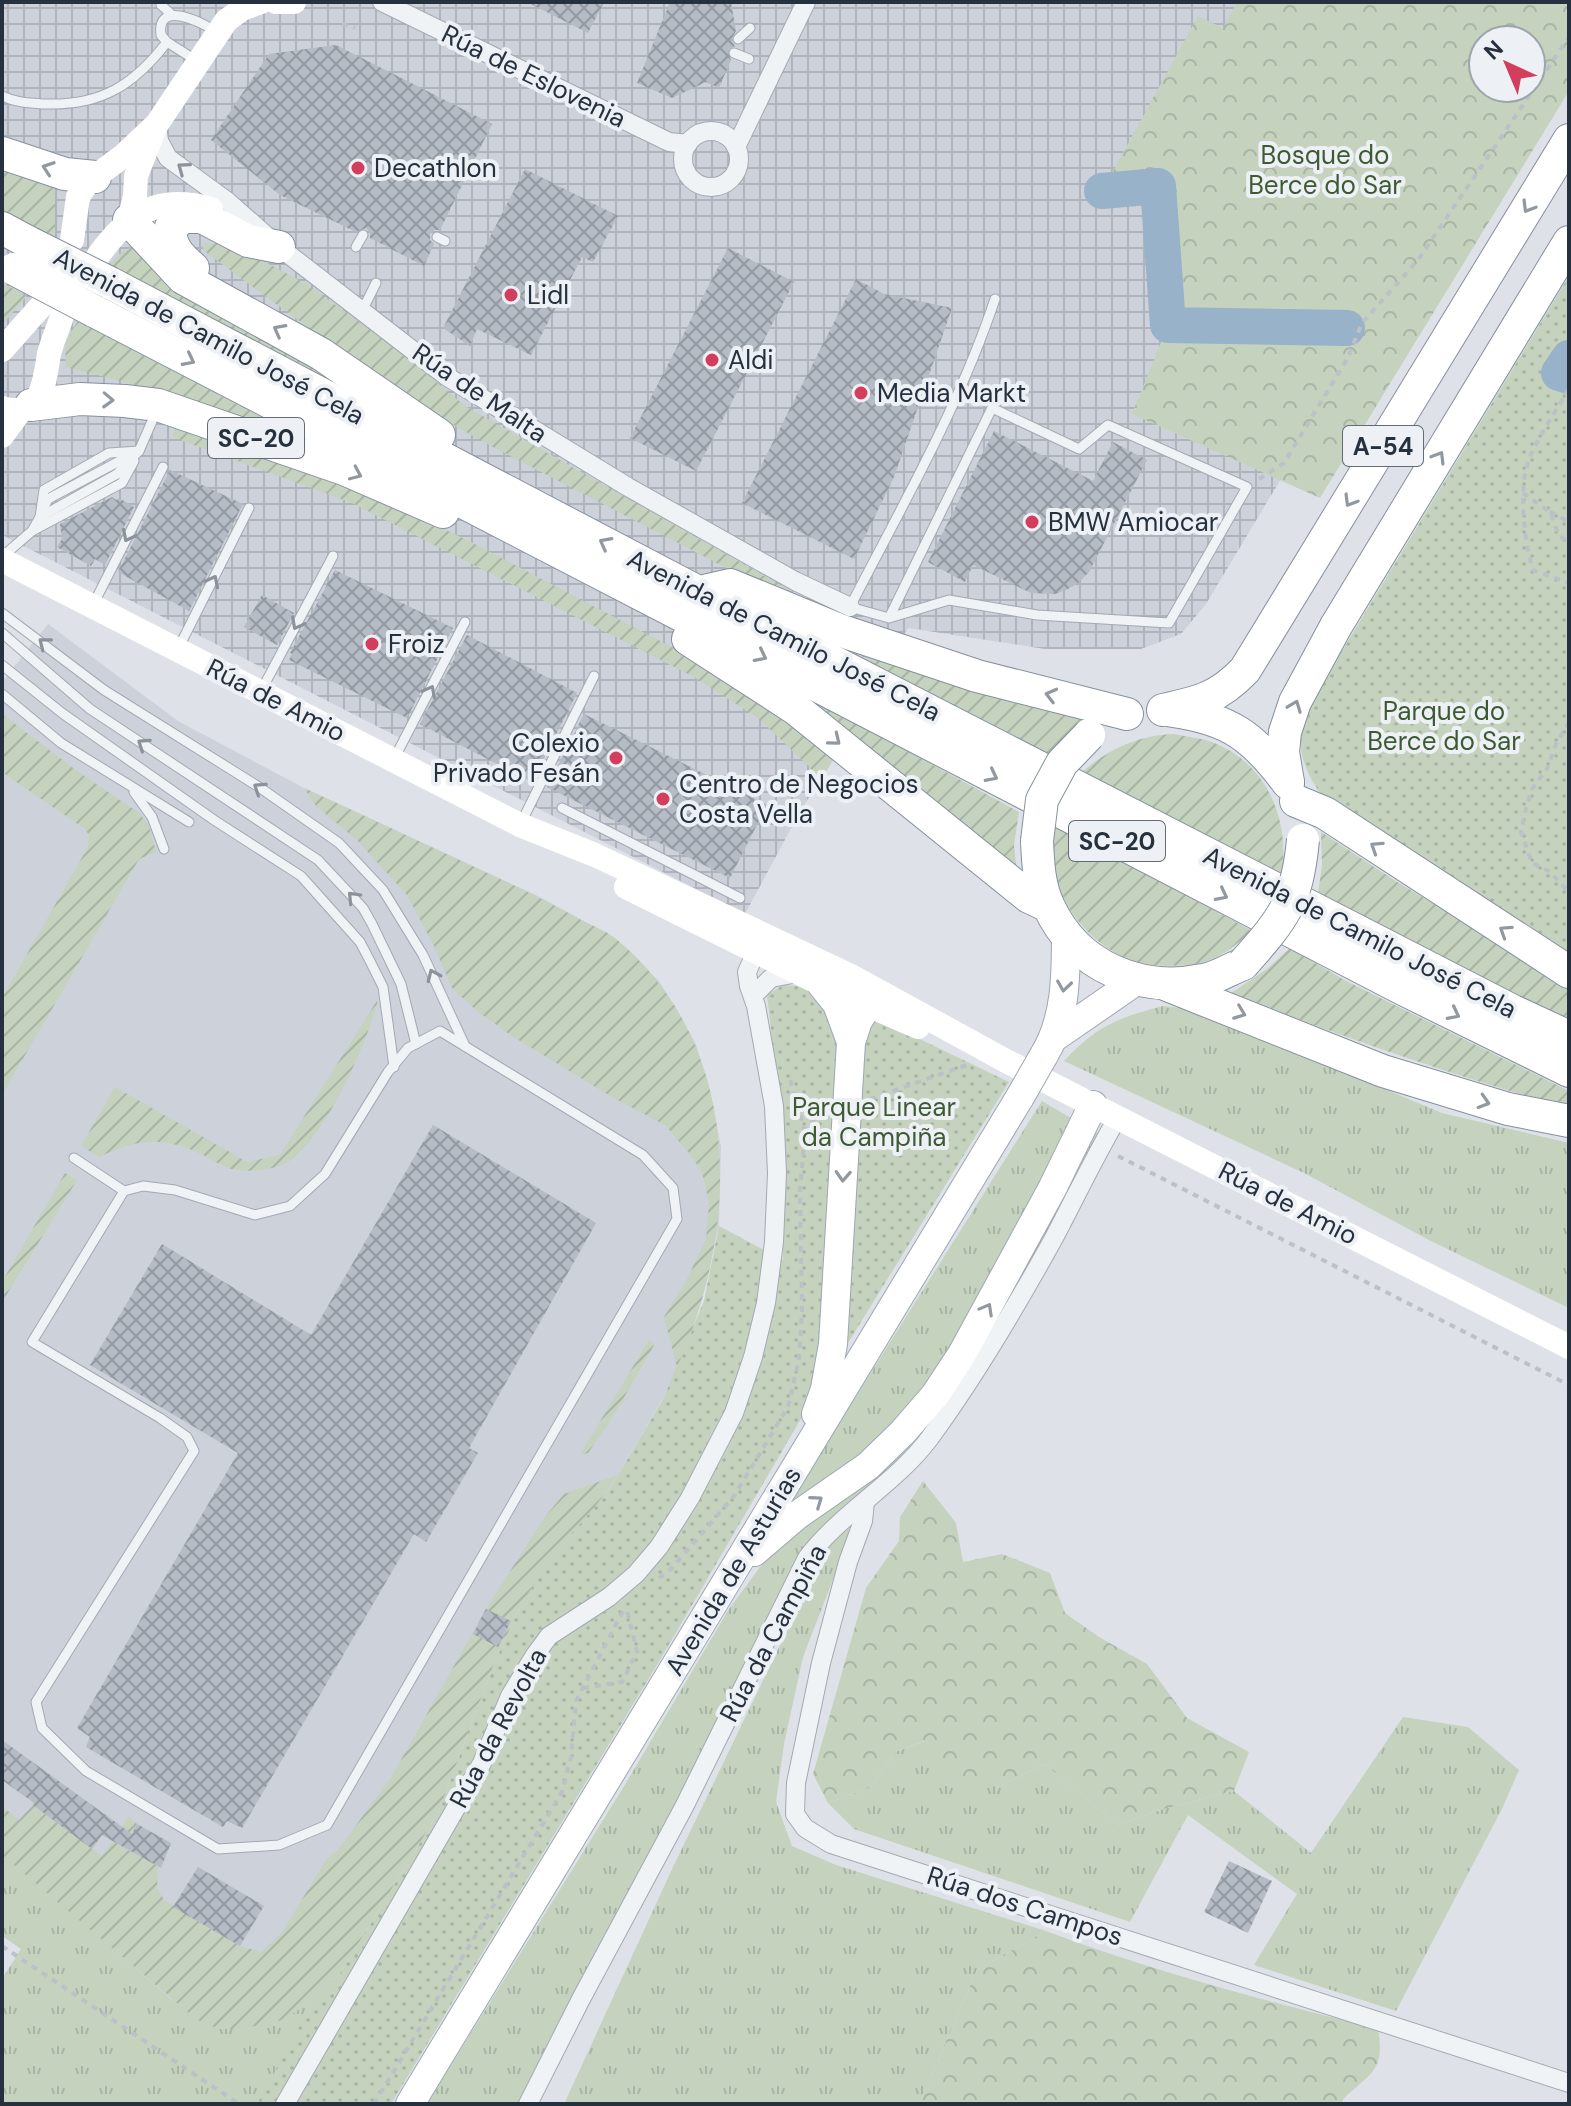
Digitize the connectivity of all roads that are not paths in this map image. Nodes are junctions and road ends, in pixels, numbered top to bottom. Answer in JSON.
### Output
{"nodes":[{"id":1,"x":261,"y":2,"type":"edge"},
{"id":2,"x":276,"y":2,"type":"edge"},
{"id":3,"x":294,"y":2,"type":"edge"},
{"id":4,"x":382,"y":2,"type":"edge"},
{"id":5,"x":806,"y":2,"type":"edge"},
{"id":6,"x":161,"y":5,"type":"dead end"},
{"id":7,"x":170,"y":13,"type":"junction"},
{"id":8,"x":153,"y":16,"type":"dead end"},
{"id":9,"x":225,"y":19,"type":"edge"},
{"id":10,"x":162,"y":23,"type":"junction"},
{"id":11,"x":750,"y":28,"type":"dead end"},
{"id":12,"x":738,"y":39,"type":"dead end"},
{"id":13,"x":167,"y":42,"type":"junction"},
{"id":14,"x":734,"y":53,"type":"dead end"},
{"id":15,"x":749,"y":59,"type":"dead end"},
{"id":16,"x":198,"y":62,"type":"junction"},
{"id":17,"x":2,"y":96,"type":"edge"},
{"id":18,"x":157,"y":124,"type":"junction"},
{"id":19,"x":1569,"y":140,"type":"edge"},
{"id":20,"x":688,"y":144,"type":"junction"},
{"id":21,"x":736,"y":147,"type":"junction"},
{"id":22,"x":2,"y":153,"type":"edge"},
{"id":23,"x":95,"y":177,"type":"junction"},
{"id":24,"x":129,"y":220,"type":"junction"},
{"id":25,"x":363,"y":235,"type":"dead end"},
{"id":26,"x":72,"y":240,"type":"dead end"},
{"id":27,"x":1569,"y":242,"type":"edge"},
{"id":28,"x":279,"y":247,"type":"junction"},
{"id":29,"x":356,"y":247,"type":"dead end"},
{"id":30,"x":12,"y":251,"type":"edge"},
{"id":31,"x":104,"y":270,"type":"junction"},
{"id":32,"x":376,"y":283,"type":"dead end"},
{"id":33,"x":995,"y":299,"type":"dead end"},
{"id":34,"x":237,"y":307,"type":"junction"},
{"id":35,"x":363,"y":309,"type":"junction"},
{"id":36,"x":2,"y":350,"type":"edge"},
{"id":37,"x":158,"y":405,"type":"junction"},
{"id":38,"x":18,"y":408,"type":"edge"},
{"id":39,"x":2,"y":436,"type":"edge"},
{"id":40,"x":139,"y":451,"type":"junction"},
{"id":41,"x":163,"y":467,"type":"dead end"},
{"id":42,"x":471,"y":489,"type":"junction"},
{"id":43,"x":249,"y":508,"type":"dead end"},
{"id":44,"x":40,"y":517,"type":"junction"},
{"id":45,"x":32,"y":531,"type":"junction"},
{"id":46,"x":333,"y":556,"type":"dead end"},
{"id":47,"x":4,"y":562,"type":"edge"},
{"id":48,"x":698,"y":592,"type":"junction"},
{"id":49,"x":93,"y":606,"type":"junction"},
{"id":50,"x":667,"y":607,"type":"junction"},
{"id":51,"x":850,"y":607,"type":"junction"},
{"id":52,"x":2,"y":613,"type":"edge"},
{"id":53,"x":889,"y":618,"type":"junction"},
{"id":54,"x":465,"y":622,"type":"dead end"},
{"id":55,"x":2,"y":633,"type":"edge"},
{"id":56,"x":178,"y":650,"type":"junction"},
{"id":57,"x":2,"y":665,"type":"edge"},
{"id":58,"x":594,"y":676,"type":"dead end"},
{"id":59,"x":260,"y":692,"type":"junction"},
{"id":60,"x":2,"y":694,"type":"edge"},
{"id":61,"x":1163,"y":710,"type":"junction"},
{"id":62,"x":1127,"y":714,"type":"junction"},
{"id":63,"x":394,"y":759,"type":"junction"},
{"id":64,"x":132,"y":789,"type":"junction"},
{"id":65,"x":1292,"y":791,"type":"junction"},
{"id":66,"x":562,"y":808,"type":"dead end"},
{"id":67,"x":189,"y":822,"type":"dead end"},
{"id":68,"x":529,"y":829,"type":"junction"},
{"id":69,"x":164,"y":849,"type":"dead end"},
{"id":70,"x":686,"y":898,"type":"junction"},
{"id":71,"x":740,"y":898,"type":"dead end"},
{"id":72,"x":1048,"y":906,"type":"junction"},
{"id":73,"x":1066,"y":935,"type":"junction"},
{"id":74,"x":752,"y":962,"type":"junction"},
{"id":75,"x":1569,"y":972,"type":"edge"},
{"id":76,"x":817,"y":974,"type":"junction"},
{"id":77,"x":1152,"y":983,"type":"junction"},
{"id":78,"x":757,"y":999,"type":"junction"},
{"id":79,"x":868,"y":1005,"type":"junction"},
{"id":80,"x":935,"y":1021,"type":"junction"},
{"id":81,"x":1569,"y":1037,"type":"edge"},
{"id":82,"x":851,"y":1042,"type":"junction"},
{"id":83,"x":416,"y":1044,"type":"junction"},
{"id":84,"x":465,"y":1046,"type":"junction"},
{"id":85,"x":1049,"y":1046,"type":"junction"},
{"id":86,"x":1006,"y":1061,"type":"junction"},
{"id":87,"x":394,"y":1067,"type":"junction"},
{"id":88,"x":1569,"y":1071,"type":"edge"},
{"id":89,"x":1093,"y":1105,"type":"junction"},
{"id":90,"x":1569,"y":1121,"type":"edge"},
{"id":91,"x":1114,"y":1124,"type":"junction"},
{"id":92,"x":74,"y":1158,"type":"dead end"},
{"id":93,"x":124,"y":1191,"type":"junction"},
{"id":94,"x":1569,"y":1347,"type":"edge"},
{"id":95,"x":799,"y":1459,"type":"junction"},
{"id":96,"x":865,"y":1502,"type":"junction"},
{"id":97,"x":735,"y":1568,"type":"junction"},
{"id":98,"x":1569,"y":2083,"type":"edge"},
{"id":99,"x":285,"y":2104,"type":"edge"},
{"id":100,"x":410,"y":2104,"type":"edge"},
{"id":101,"x":528,"y":2104,"type":"edge"}],
"edges":[{"from":1,"to":9,"type":"street"},
{"from":2,"to":3,"type":"street"},
{"from":4,"to":20,"type":"street","name":"Rúa de Eslovenia"},
{"from":5,"to":21,"type":"street"},
{"from":6,"to":7,"type":"lane"},
{"from":7,"to":9,"type":"lane"},
{"from":7,"to":10,"type":"lane"},
{"from":8,"to":10,"type":"lane"},
{"from":9,"to":16,"type":"street"},
{"from":10,"to":13,"type":"lane"},
{"from":11,"to":12,"type":"lane"},
{"from":13,"to":16,"type":"lane"},
{"from":13,"to":17,"type":"lane"},
{"from":14,"to":15,"type":"lane"},
{"from":16,"to":18,"type":"street"},
{"from":18,"to":23,"type":"street"},
{"from":18,"to":24,"type":"street"},
{"from":28,"to":18,"type":"street","name":"Rúa de Malta","one_way":true},
{"from":19,"to":61,"type":"highway","number":"A-54","one_way":true},
{"from":20,"to":21,"type":"street"},
{"from":20,"to":21,"type":"street"},
{"from":23,"to":22,"type":"highway","one_way":true},
{"from":23,"to":26,"type":"street"},
{"from":24,"to":28,"type":"street"},
{"from":24,"to":31,"type":"street"},
{"from":24,"to":34,"type":"highway","number":"SC-20"},
{"from":25,"to":29,"type":"lane"},
{"from":65,"to":27,"type":"highway","number":"A-54","one_way":true},
{"from":28,"to":34,"type":"highway"},
{"from":28,"to":35,"type":"street","name":"Rúa de Malta"},
{"from":30,"to":31,"type":"highway","name":"Avenida de Camilo José Cela","number":"SC-20","bridge":true},
{"from":30,"to":42,"type":"highway","name":"Avenida de Camilo José Cela","number":"SC-20","one_way":true,"bridge":true},
{"from":31,"to":42,"type":"highway","name":"Avenida de Camilo José Cela","number":"SC-20"},
{"from":32,"to":35,"type":"lane"},
{"from":33,"to":51,"type":"lane"},
{"from":42,"to":34,"type":"highway","number":"SC-20","one_way":true},
{"from":35,"to":51,"type":"street","name":"Rúa de Malta"},
{"from":36,"to":38,"type":"street"},
{"from":38,"to":37,"type":"highway","number":"SC-20","one_way":true},
{"from":37,"to":40,"type":"lane"},
{"from":37,"to":42,"type":"highway","number":"SC-20","one_way":true},
{"from":38,"to":39,"type":"street"},
{"from":40,"to":44,"type":"lane"},
{"from":40,"to":44,"type":"lane"},
{"from":40,"to":45,"type":"lane"},
{"from":41,"to":49,"type":"lane","one_way":true},
{"from":48,"to":42,"type":"highway","name":"Avenida de Camilo José Cela","number":"SC-20","one_way":true},
{"from":42,"to":50,"type":"highway","name":"Avenida de Camilo José Cela","number":"SC-20"},
{"from":56,"to":43,"type":"lane","one_way":true},
{"from":44,"to":45,"type":"lane"},
{"from":45,"to":47,"type":"lane"},
{"from":46,"to":59,"type":"lane","one_way":true},
{"from":47,"to":49,"type":"street","name":"Rúa de Amio"},
{"from":62,"to":48,"type":"highway","one_way":true},
{"from":48,"to":81,"type":"highway","name":"Avenida de Camilo José Cela","number":"SC-20"},
{"from":49,"to":56,"type":"street","name":"Rúa de Amio"},
{"from":50,"to":72,"type":"highway","one_way":true},
{"from":50,"to":88,"type":"highway","name":"Avenida de Camilo José Cela","number":"SC-20","one_way":true},
{"from":51,"to":53,"type":"lane"},
{"from":84,"to":52,"type":"lane","one_way":true},
{"from":53,"to":53,"type":"lane"},
{"from":63,"to":54,"type":"lane","one_way":true},
{"from":83,"to":55,"type":"lane","one_way":true},
{"from":56,"to":59,"type":"street","name":"Rúa de Amio"},
{"from":57,"to":87,"type":"lane"},
{"from":58,"to":68,"type":"lane"},
{"from":59,"to":63,"type":"street","name":"Rúa de Amio"},
{"from":60,"to":64,"type":"lane"},
{"from":61,"to":62,"type":"highway"},
{"from":61,"to":65,"type":"highway"},
{"from":62,"to":72,"type":"highway","bridge":true},
{"from":63,"to":68,"type":"street","name":"Rúa de Amio"},
{"from":64,"to":67,"type":"lane"},
{"from":64,"to":69,"type":"lane"},
{"from":75,"to":65,"type":"highway","one_way":true},
{"from":65,"to":77,"type":"highway","bridge":true},
{"from":66,"to":71,"type":"lane"},
{"from":68,"to":70,"type":"street","name":"Rúa de Amio"},
{"from":68,"to":74,"type":"street","name":"Rúa de Amio"},
{"from":70,"to":74,"type":"street","name":"Rúa de Amio"},
{"from":70,"to":76,"type":"street","name":"Rúa de Amio"},
{"from":72,"to":73,"type":"highway"},
{"from":73,"to":77,"type":"highway"},
{"from":73,"to":85,"type":"main road","one_way":true},
{"from":74,"to":76,"type":"street","name":"Rúa de Amio"},
{"from":74,"to":78,"type":"street","name":"Rúa da Revolta"},
{"from":76,"to":78,"type":"street"},
{"from":76,"to":79,"type":"street","name":"Rúa de Amio"},
{"from":76,"to":80,"type":"street","name":"Rúa de Amio"},
{"from":76,"to":82,"type":"main road"},
{"from":77,"to":85,"type":"main road"},
{"from":77,"to":90,"type":"highway","one_way":true},
{"from":78,"to":99,"type":"street","name":"Rúa da Revolta"},
{"from":79,"to":80,"type":"street","name":"Rúa de Amio"},
{"from":79,"to":82,"type":"main road"},
{"from":79,"to":86,"type":"street","name":"Rúa de Amio"},
{"from":80,"to":86,"type":"street","name":"Rúa de Amio"},
{"from":82,"to":95,"type":"main road","one_way":true},
{"from":83,"to":84,"type":"lane"},
{"from":83,"to":87,"type":"lane"},
{"from":84,"to":93,"type":"lane"},
{"from":85,"to":95,"type":"main road","name":"Avenida de Asturias","bridge":true},
{"from":86,"to":89,"type":"street","name":"Rúa de Amio"},
{"from":87,"to":93,"type":"lane"},
{"from":89,"to":91,"type":"street","name":"Rúa de Amio"},
{"from":97,"to":89,"type":"main road","one_way":true},
{"from":91,"to":94,"type":"street","name":"Rúa de Amio"},
{"from":91,"to":96,"type":"street","name":"Rúa da Campiña"},
{"from":92,"to":93,"type":"lane"},
{"from":95,"to":97,"type":"main road","name":"Avenida de Asturias"},
{"from":96,"to":98,"type":"street","name":"Rúa dos Campos"},
{"from":96,"to":101,"type":"street","name":"Rúa da Campiña"},
{"from":97,"to":100,"type":"main road","name":"Avenida de Asturias"}]}
